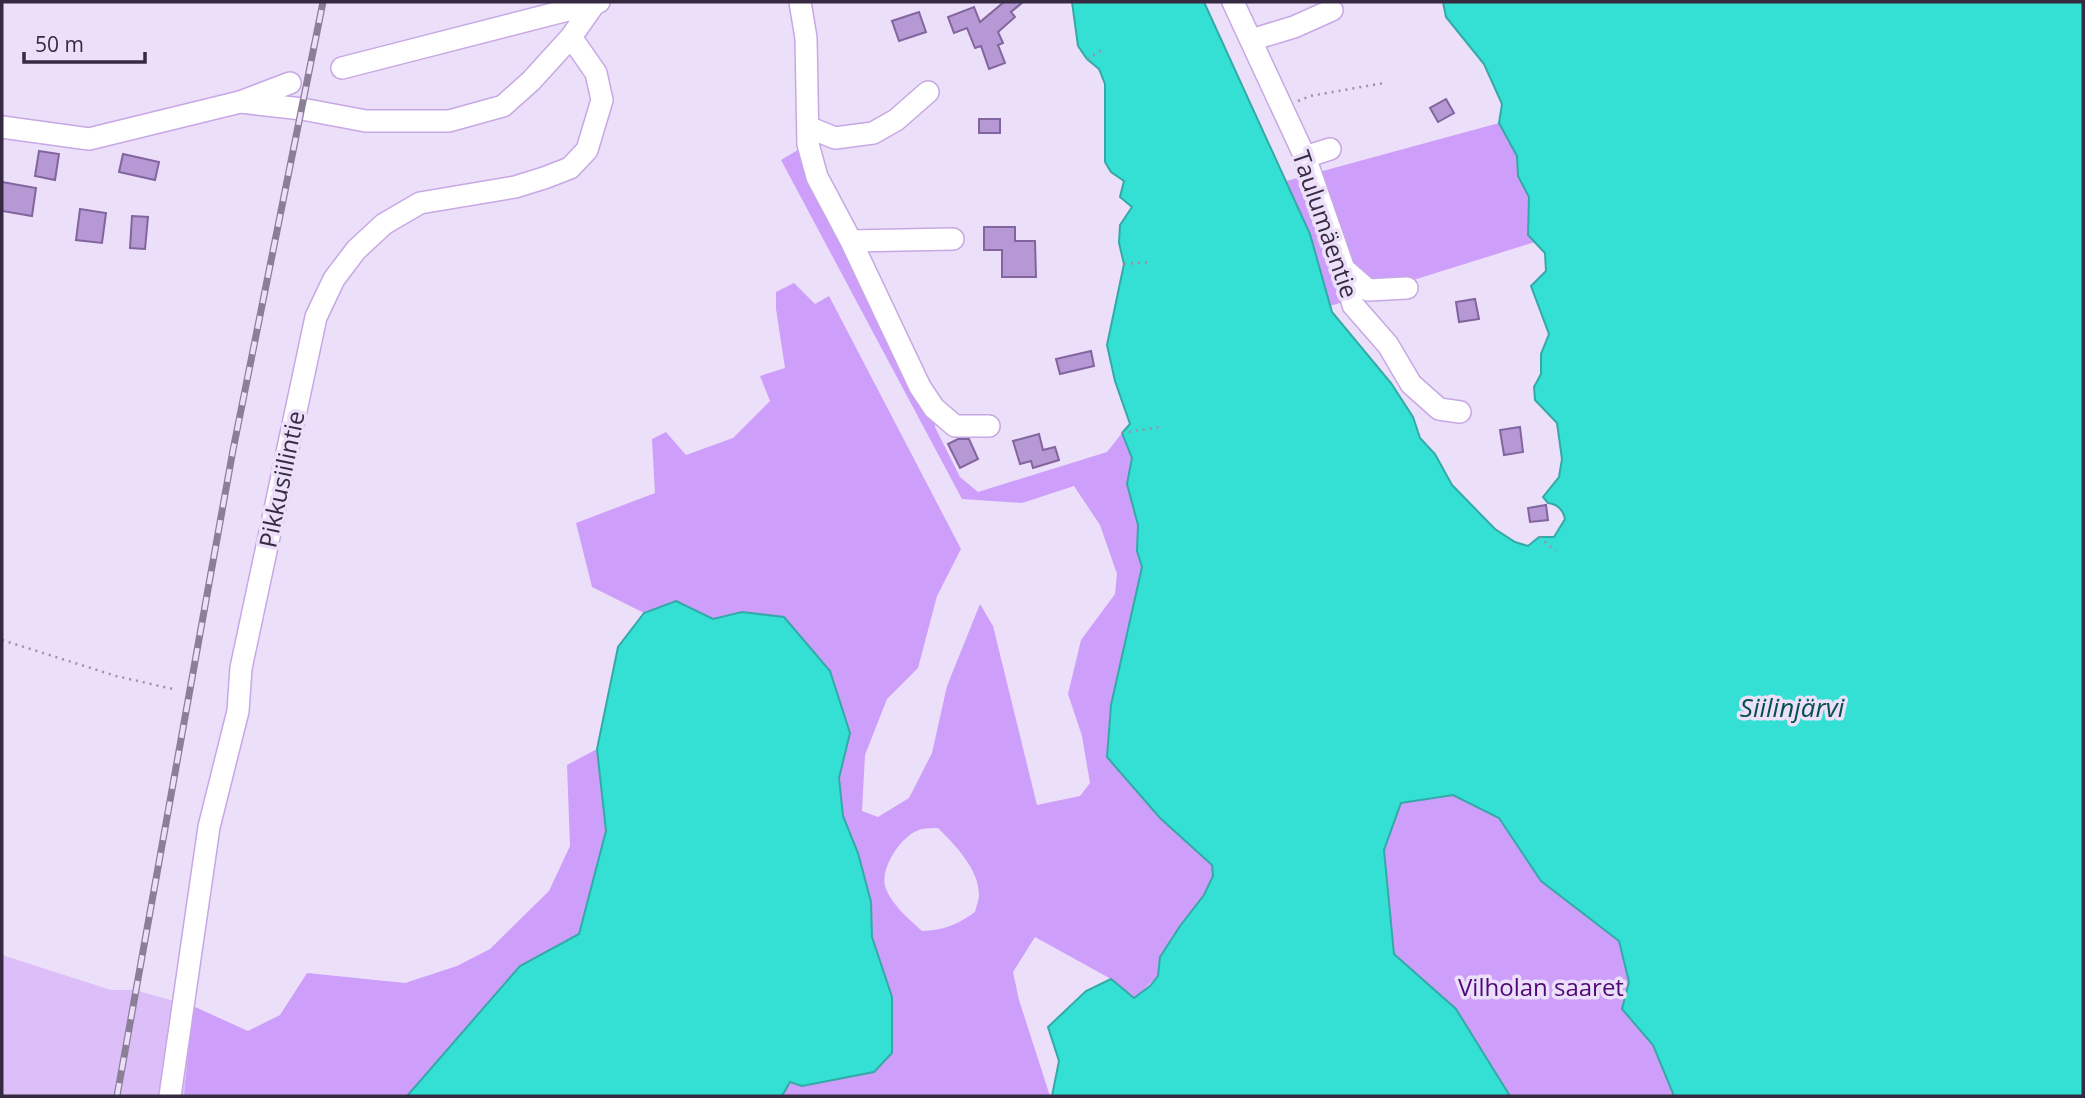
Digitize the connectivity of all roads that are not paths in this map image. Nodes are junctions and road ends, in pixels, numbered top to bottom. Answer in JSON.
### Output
{"nodes":[{"id":1,"x":597,"y":2,"type":"edge"},
{"id":2,"x":800,"y":2,"type":"edge"},
{"id":3,"x":1233,"y":2,"type":"edge"},
{"id":4,"x":1332,"y":10,"type":"dead end"},
{"id":5,"x":571,"y":37,"type":"junction"},
{"id":6,"x":1251,"y":40,"type":"junction"},
{"id":7,"x":342,"y":68,"type":"dead end"},
{"id":8,"x":290,"y":83,"type":"dead end"},
{"id":9,"x":928,"y":92,"type":"dead end"},
{"id":10,"x":240,"y":102,"type":"junction"},
{"id":11,"x":2,"y":127,"type":"edge"},
{"id":12,"x":808,"y":127,"type":"junction"},
{"id":13,"x":1330,"y":149,"type":"dead end"},
{"id":14,"x":1305,"y":157,"type":"junction"},
{"id":15,"x":953,"y":239,"type":"dead end"},
{"id":16,"x":851,"y":241,"type":"junction"},
{"id":17,"x":1343,"y":269,"type":"junction"},
{"id":18,"x":1407,"y":288,"type":"dead end"},
{"id":19,"x":1460,"y":412,"type":"dead end"},
{"id":20,"x":989,"y":426,"type":"dead end"},
{"id":21,"x":170,"y":1096,"type":"edge"}],
"edges":[{"from":1,"to":5,"type":"street"},
{"from":1,"to":7,"type":"street"},
{"from":2,"to":12,"type":"street"},
{"from":3,"to":6,"type":"street","name":"Taulumäentie"},
{"from":4,"to":6,"type":"street"},
{"from":5,"to":10,"type":"street"},
{"from":5,"to":21,"type":"street","name":"Pikkusiilintie"},
{"from":6,"to":14,"type":"street","name":"Taulumäentie"},
{"from":8,"to":10,"type":"street"},
{"from":9,"to":12,"type":"street"},
{"from":10,"to":11,"type":"street"},
{"from":12,"to":16,"type":"street"},
{"from":13,"to":14,"type":"street"},
{"from":14,"to":17,"type":"street","name":"Taulumäentie"},
{"from":15,"to":16,"type":"street"},
{"from":16,"to":20,"type":"street"},
{"from":17,"to":18,"type":"street"},
{"from":17,"to":19,"type":"street","name":"Taulumäentie"}]}
